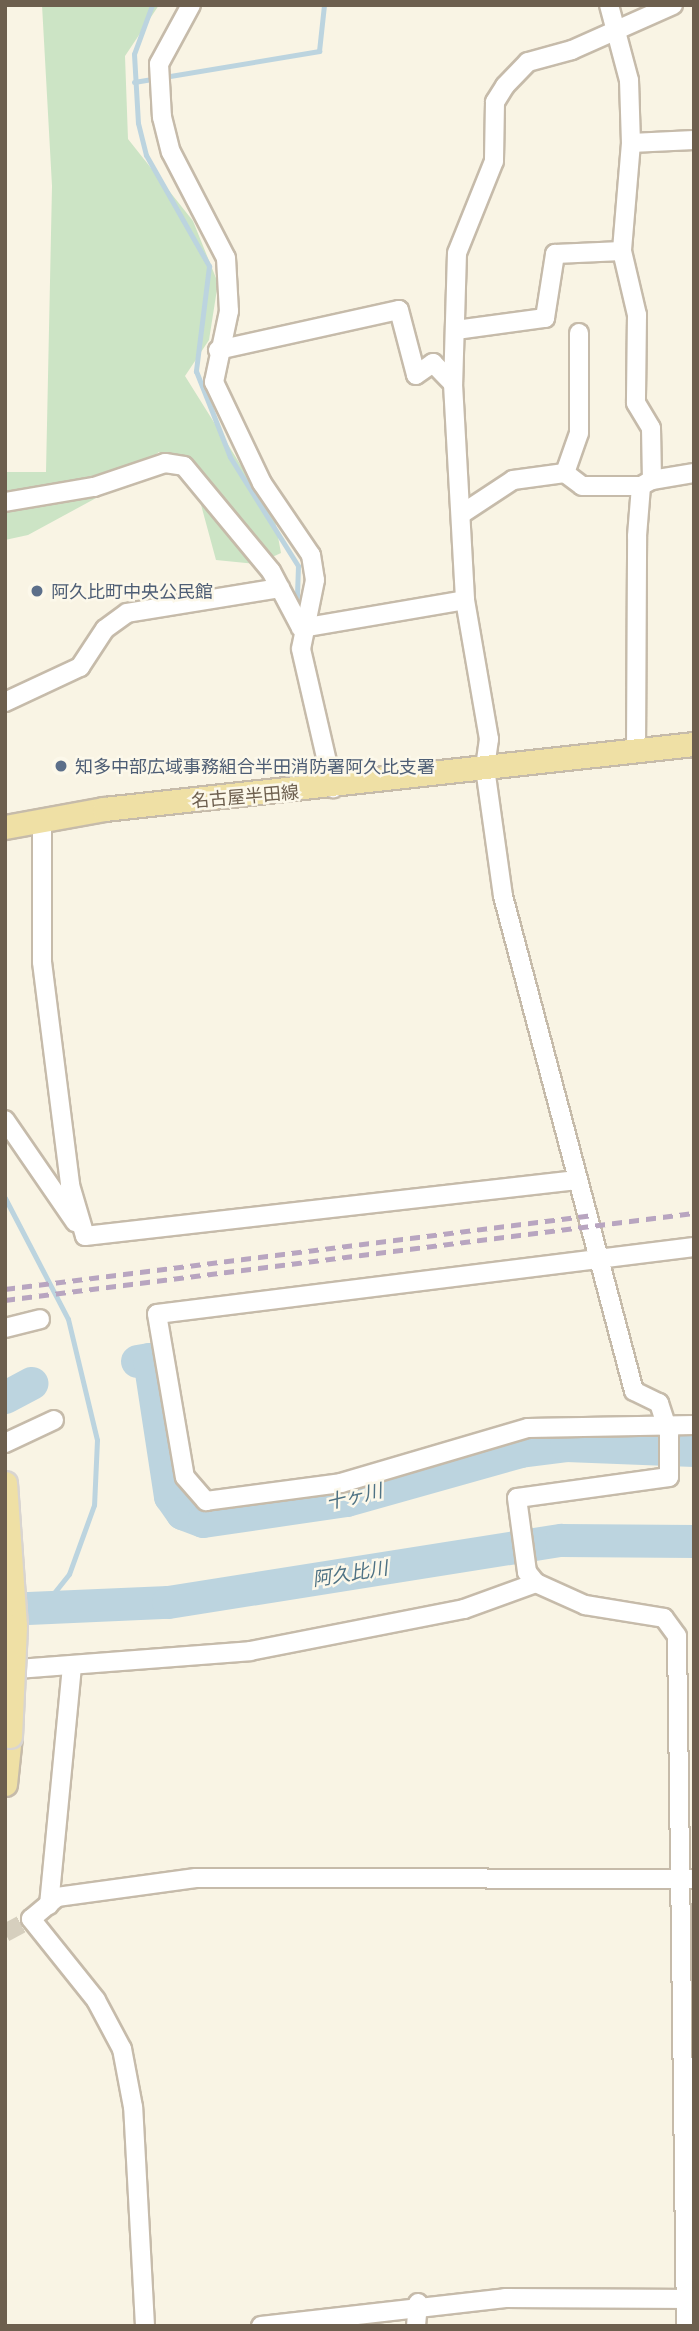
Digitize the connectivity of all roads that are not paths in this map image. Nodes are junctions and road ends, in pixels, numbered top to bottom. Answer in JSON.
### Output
{"nodes":[{"id":1,"x":191,"y":5,"type":"edge"},
{"id":2,"x":609,"y":5,"type":"edge"},
{"id":3,"x":673,"y":5,"type":"edge"},
{"id":4,"x":616,"y":27,"type":"junction"},
{"id":5,"x":694,"y":140,"type":"edge"},
{"id":6,"x":631,"y":143,"type":"junction"},
{"id":7,"x":621,"y":251,"type":"junction"},
{"id":8,"x":456,"y":330,"type":"junction"},
{"id":9,"x":579,"y":333,"type":"dead end"},
{"id":10,"x":218,"y":350,"type":"junction"},
{"id":11,"x":453,"y":384,"type":"junction"},
{"id":12,"x":565,"y":473,"type":"junction"},
{"id":13,"x":694,"y":473,"type":"edge"},
{"id":14,"x":647,"y":483,"type":"junction"},
{"id":15,"x":5,"y":502,"type":"edge"},
{"id":16,"x":463,"y":513,"type":"junction"},
{"id":17,"x":280,"y":588,"type":"junction"},
{"id":18,"x":465,"y":600,"type":"junction"},
{"id":19,"x":301,"y":628,"type":"junction"},
{"id":20,"x":5,"y":702,"type":"edge"},
{"id":21,"x":694,"y":744,"type":"edge"},
{"id":22,"x":636,"y":750,"type":"junction"},
{"id":23,"x":485,"y":768,"type":"junction"},
{"id":24,"x":333,"y":788,"type":"junction"},
{"id":25,"x":42,"y":821,"type":"junction"},
{"id":26,"x":5,"y":827,"type":"edge"},
{"id":27,"x":5,"y":1120,"type":"edge"},
{"id":28,"x":575,"y":1180,"type":"junction"},
{"id":29,"x":85,"y":1236,"type":"junction"},
{"id":30,"x":694,"y":1247,"type":"edge"},
{"id":31,"x":598,"y":1254,"type":"junction"},
{"id":32,"x":40,"y":1319,"type":"dead end"},
{"id":33,"x":5,"y":1328,"type":"edge"},
{"id":34,"x":54,"y":1420,"type":"dead end"},
{"id":35,"x":694,"y":1425,"type":"edge"},
{"id":36,"x":669,"y":1429,"type":"junction"},
{"id":37,"x":5,"y":1443,"type":"edge"},
{"id":38,"x":5,"y":1483,"type":"edge"},
{"id":39,"x":532,"y":1577,"type":"junction"},
{"id":40,"x":72,"y":1666,"type":"junction"},
{"id":41,"x":5,"y":1670,"type":"edge"},
{"id":42,"x":5,"y":1784,"type":"edge"},
{"id":43,"x":686,"y":1879,"type":"edge"},
{"id":44,"x":49,"y":1905,"type":"junction"},
{"id":45,"x":691,"y":2299,"type":"edge"},
{"id":46,"x":418,"y":2303,"type":"junction"},
{"id":47,"x":145,"y":2326,"type":"edge"},
{"id":48,"x":261,"y":2326,"type":"edge"},
{"id":49,"x":416,"y":2326,"type":"edge"},
{"id":50,"x":686,"y":2326,"type":"edge"}],
"edges":[{"from":1,"to":10,"type":"street"},
{"from":2,"to":4,"type":"street"},
{"from":3,"to":4,"type":"street"},
{"from":4,"to":6,"type":"street"},
{"from":4,"to":8,"type":"street"},
{"from":5,"to":6,"type":"street"},
{"from":6,"to":7,"type":"street"},
{"from":7,"to":8,"type":"street"},
{"from":7,"to":14,"type":"street"},
{"from":8,"to":11,"type":"street"},
{"from":9,"to":12,"type":"street"},
{"from":10,"to":11,"type":"street"},
{"from":10,"to":19,"type":"street"},
{"from":11,"to":16,"type":"street"},
{"from":12,"to":14,"type":"street"},
{"from":12,"to":16,"type":"street"},
{"from":13,"to":14,"type":"street"},
{"from":14,"to":22,"type":"street"},
{"from":15,"to":17,"type":"street"},
{"from":16,"to":18,"type":"street"},
{"from":17,"to":19,"type":"street"},
{"from":17,"to":20,"type":"street"},
{"from":18,"to":19,"type":"street"},
{"from":18,"to":23,"type":"street"},
{"from":19,"to":24,"type":"street"},
{"from":21,"to":22,"type":"main road","name":"名古屋半田線"},
{"from":22,"to":23,"type":"main road","name":"名古屋半田線"},
{"from":23,"to":24,"type":"main road","name":"名古屋半田線"},
{"from":23,"to":28,"type":"street"},
{"from":24,"to":25,"type":"main road","name":"名古屋半田線"},
{"from":25,"to":26,"type":"main road","name":"名古屋半田線"},
{"from":25,"to":29,"type":"street"},
{"from":27,"to":29,"type":"street"},
{"from":28,"to":29,"type":"street"},
{"from":28,"to":31,"type":"street"},
{"from":30,"to":31,"type":"street"},
{"from":31,"to":36,"type":"street"},
{"from":31,"to":36,"type":"street"},
{"from":32,"to":33,"type":"street"},
{"from":34,"to":37,"type":"street"},
{"from":35,"to":36,"type":"street"},
{"from":36,"to":39,"type":"street"},
{"from":38,"to":42,"type":"main road","bridge":true},
{"from":39,"to":40,"type":"street"},
{"from":39,"to":43,"type":"street"},
{"from":40,"to":41,"type":"street"},
{"from":40,"to":44,"type":"street"},
{"from":43,"to":44,"type":"street"},
{"from":43,"to":45,"type":"street"},
{"from":44,"to":47,"type":"street"},
{"from":45,"to":46,"type":"street"},
{"from":45,"to":50,"type":"street"},
{"from":46,"to":48,"type":"street"},
{"from":46,"to":49,"type":"street"}]}
